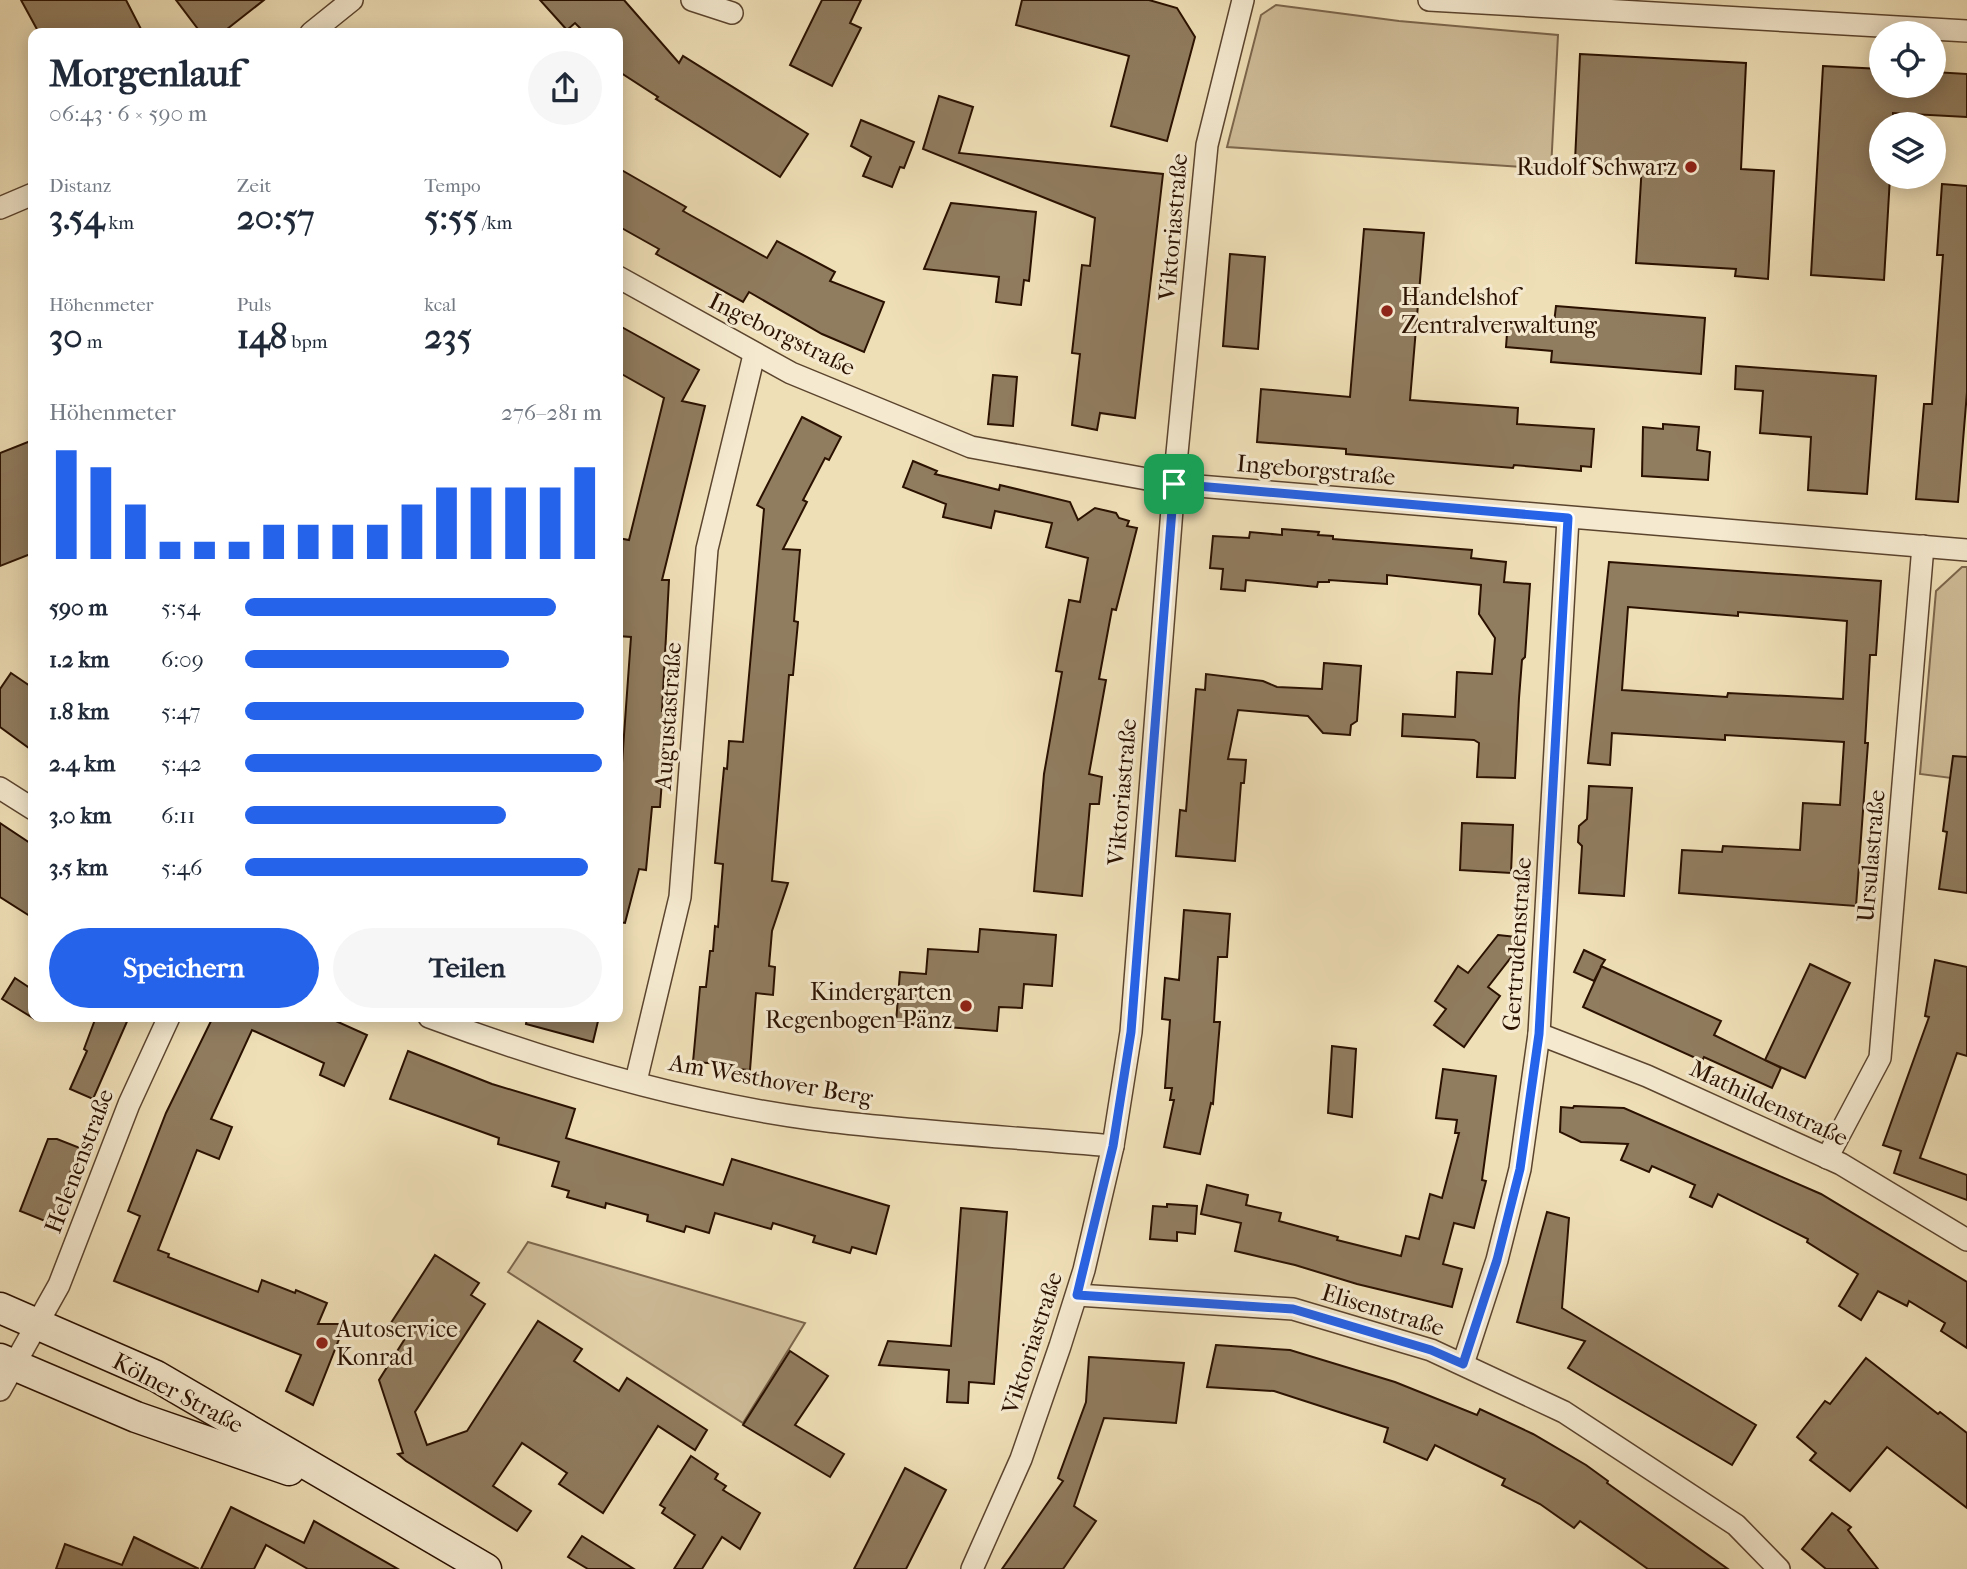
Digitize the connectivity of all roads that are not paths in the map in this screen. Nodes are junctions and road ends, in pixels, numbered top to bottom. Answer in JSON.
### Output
{"nodes":[{"id":1,"x":352,"y":0,"type":"edge"},
{"id":2,"x":692,"y":0,"type":"edge"},
{"id":3,"x":1242,"y":0,"type":"edge"},
{"id":4,"x":1429,"y":0,"type":"edge"},
{"id":5,"x":732,"y":13,"type":"dead end"},
{"id":6,"x":325,"y":28,"type":"edge"},
{"id":7,"x":1967,"y":31,"type":"edge"},
{"id":8,"x":28,"y":196,"type":"edge"},
{"id":9,"x":0,"y":208,"type":"edge"},
{"id":10,"x":623,"y":280,"type":"edge"},
{"id":11,"x":754,"y":355,"type":"junction"},
{"id":12,"x":1174,"y":484,"type":"junction"},
{"id":13,"x":1568,"y":518,"type":"junction"},
{"id":14,"x":1923,"y":546,"type":"junction"},
{"id":15,"x":1967,"y":550,"type":"edge"},
{"id":16,"x":0,"y":788,"type":"edge"},
{"id":17,"x":28,"y":806,"type":"edge"},
{"id":18,"x":167,"y":1022,"type":"edge"},
{"id":19,"x":443,"y":1022,"type":"edge"},
{"id":20,"x":1539,"y":1034,"type":"junction"},
{"id":21,"x":636,"y":1081,"type":"junction"},
{"id":22,"x":1113,"y":1146,"type":"junction"},
{"id":23,"x":1828,"y":1158,"type":"junction"},
{"id":24,"x":1967,"y":1240,"type":"edge"},
{"id":25,"x":1077,"y":1295,"type":"junction"},
{"id":26,"x":0,"y":1308,"type":"edge"},
{"id":27,"x":38,"y":1324,"type":"junction"},
{"id":28,"x":1463,"y":1364,"type":"junction"},
{"id":29,"x":5,"y":1371,"type":"edge"},
{"id":30,"x":349,"y":1490,"type":"junction"},
{"id":31,"x":486,"y":1569,"type":"edge"},
{"id":32,"x":972,"y":1569,"type":"edge"},
{"id":33,"x":1779,"y":1569,"type":"edge"}],
"edges":[{"from":1,"to":6,"type":"street"},
{"from":2,"to":5,"type":"street"},
{"from":3,"to":12,"type":"street","name":"Viktoriastraße"},
{"from":4,"to":7,"type":"street"},
{"from":8,"to":9,"type":"street"},
{"from":10,"to":11,"type":"street","name":"Ingeborgstraße"},
{"from":11,"to":12,"type":"street","name":"Ingeborgstraße"},
{"from":11,"to":21,"type":"street","name":"Augustastraße"},
{"from":12,"to":13,"type":"street","name":"Ingeborgstraße"},
{"from":12,"to":22,"type":"street","name":"Viktoriastraße"},
{"from":13,"to":14,"type":"street","name":"Ingeborgstraße"},
{"from":13,"to":20,"type":"street","name":"Gertrudenstraße"},
{"from":14,"to":15,"type":"street","name":"Ingeborgstraße"},
{"from":14,"to":23,"type":"street","name":"Ursulastraße"},
{"from":16,"to":17,"type":"street"},
{"from":18,"to":27,"type":"street","name":"Helenenstraße"},
{"from":19,"to":21,"type":"street","name":"Am Westhover Berg"},
{"from":20,"to":23,"type":"street","name":"Mathildenstraße"},
{"from":20,"to":28,"type":"street","name":"Gertrudenstraße"},
{"from":21,"to":22,"type":"street","name":"Am Westhover Berg"},
{"from":22,"to":25,"type":"street","name":"Viktoriastraße"},
{"from":23,"to":24,"type":"street","name":"Mathildenstraße"},
{"from":25,"to":28,"type":"street","name":"Elisenstraße"},
{"from":25,"to":32,"type":"street","name":"Viktoriastraße"},
{"from":26,"to":27,"type":"main road","name":"Kölner Straße"},
{"from":27,"to":29,"type":"street","name":"Helenenstraße"},
{"from":27,"to":30,"type":"main road","name":"Kölner Straße"},
{"from":28,"to":33,"type":"street","name":"Elisenstraße"},
{"from":29,"to":30,"type":"main road","name":"Kölner Straße"},
{"from":30,"to":31,"type":"main road","name":"Kölner Straße"}]}
